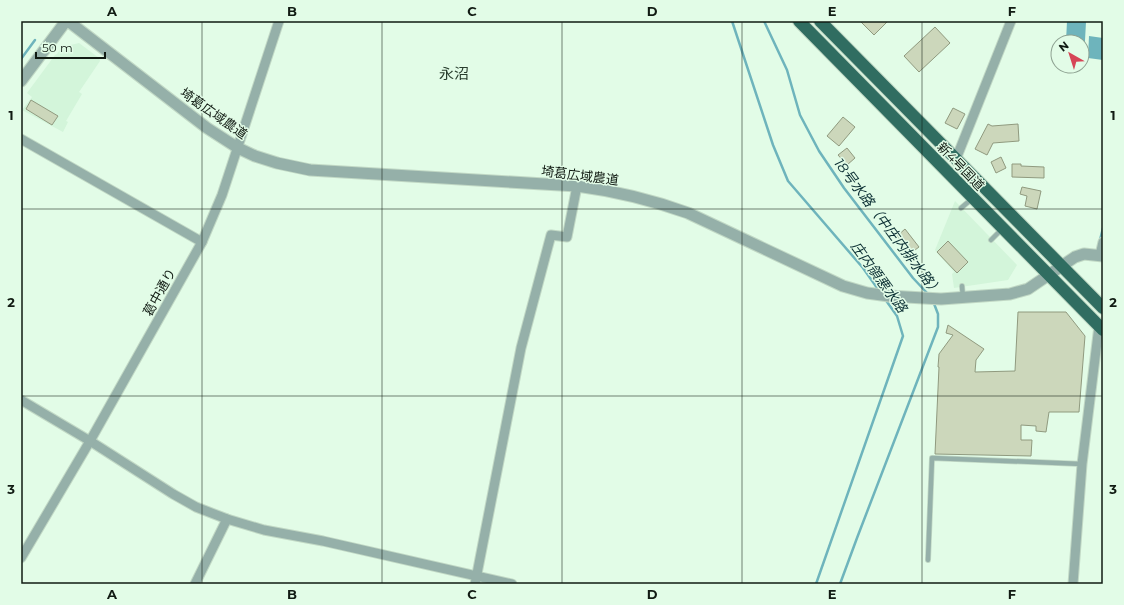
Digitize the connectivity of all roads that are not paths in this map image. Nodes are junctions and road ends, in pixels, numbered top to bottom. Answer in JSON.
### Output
{"nodes":[{"id":1,"x":67,"y":21,"type":"edge"},
{"id":2,"x":279,"y":21,"type":"edge"},
{"id":3,"x":799,"y":21,"type":"edge"},
{"id":4,"x":820,"y":21,"type":"edge"},
{"id":5,"x":1010,"y":21,"type":"edge"},
{"id":6,"x":21,"y":81,"type":"edge"},
{"id":7,"x":21,"y":140,"type":"edge"},
{"id":8,"x":238,"y":148,"type":"junction"},
{"id":9,"x":956,"y":159,"type":"junction"},
{"id":10,"x":577,"y":186,"type":"junction"},
{"id":11,"x":972,"y":198,"type":"junction"},
{"id":12,"x":961,"y":208,"type":"dead end"},
{"id":13,"x":1004,"y":228,"type":"junction"},
{"id":14,"x":991,"y":240,"type":"dead end"},
{"id":15,"x":202,"y":242,"type":"junction"},
{"id":16,"x":1103,"y":242,"type":"edge"},
{"id":17,"x":1101,"y":255,"type":"edge"},
{"id":18,"x":1062,"y":266,"type":"junction"},
{"id":19,"x":1049,"y":275,"type":"junction"},
{"id":20,"x":962,"y":286,"type":"dead end"},
{"id":21,"x":964,"y":299,"type":"junction"},
{"id":22,"x":1103,"y":308,"type":"edge"},
{"id":23,"x":1101,"y":328,"type":"edge"},
{"id":24,"x":21,"y":400,"type":"edge"},
{"id":25,"x":90,"y":441,"type":"junction"},
{"id":26,"x":1082,"y":464,"type":"junction"},
{"id":27,"x":227,"y":519,"type":"junction"},
{"id":28,"x":21,"y":558,"type":"edge"},
{"id":29,"x":928,"y":560,"type":"dead end"},
{"id":30,"x":476,"y":580,"type":"edge"},
{"id":31,"x":195,"y":584,"type":"edge"},
{"id":32,"x":512,"y":584,"type":"edge"},
{"id":33,"x":1073,"y":584,"type":"edge"}],
"edges":[{"from":1,"to":6,"type":"street"},
{"from":1,"to":8,"type":"street","name":"埼葛広域農道"},
{"from":2,"to":8,"type":"street","name":"葛中通り"},
{"from":3,"to":11,"type":"highway","name":"新4号国道"},
{"from":4,"to":9,"type":"highway","name":"新4号国道"},
{"from":5,"to":9,"type":"street"},
{"from":7,"to":15,"type":"street"},
{"from":8,"to":10,"type":"street","name":"埼葛広域農道"},
{"from":8,"to":15,"type":"street","name":"葛中通り"},
{"from":9,"to":18,"type":"highway","name":"新4号国道"},
{"from":10,"to":21,"type":"street","name":"埼葛広域農道"},
{"from":10,"to":30,"type":"street"},
{"from":11,"to":12,"type":"lane"},
{"from":11,"to":13,"type":"highway","name":"新4号国道"},
{"from":13,"to":14,"type":"lane"},
{"from":13,"to":19,"type":"highway","name":"新4号国道"},
{"from":15,"to":25,"type":"street","name":"葛中通り"},
{"from":16,"to":17,"type":"street"},
{"from":17,"to":18,"type":"street","name":"埼葛広域農道"},
{"from":18,"to":19,"type":"street","name":"埼葛広域農道"},
{"from":18,"to":22,"type":"highway","name":"新4号国道"},
{"from":19,"to":21,"type":"street","name":"埼葛広域農道"},
{"from":19,"to":23,"type":"highway","name":"新4号国道"},
{"from":20,"to":21,"type":"lane"},
{"from":23,"to":26,"type":"street"},
{"from":24,"to":25,"type":"street"},
{"from":25,"to":27,"type":"street"},
{"from":25,"to":28,"type":"street","name":"葛中通り"},
{"from":26,"to":29,"type":"lane"},
{"from":26,"to":33,"type":"street"},
{"from":27,"to":30,"type":"street"},
{"from":27,"to":31,"type":"street"},
{"from":30,"to":32,"type":"street"}]}
